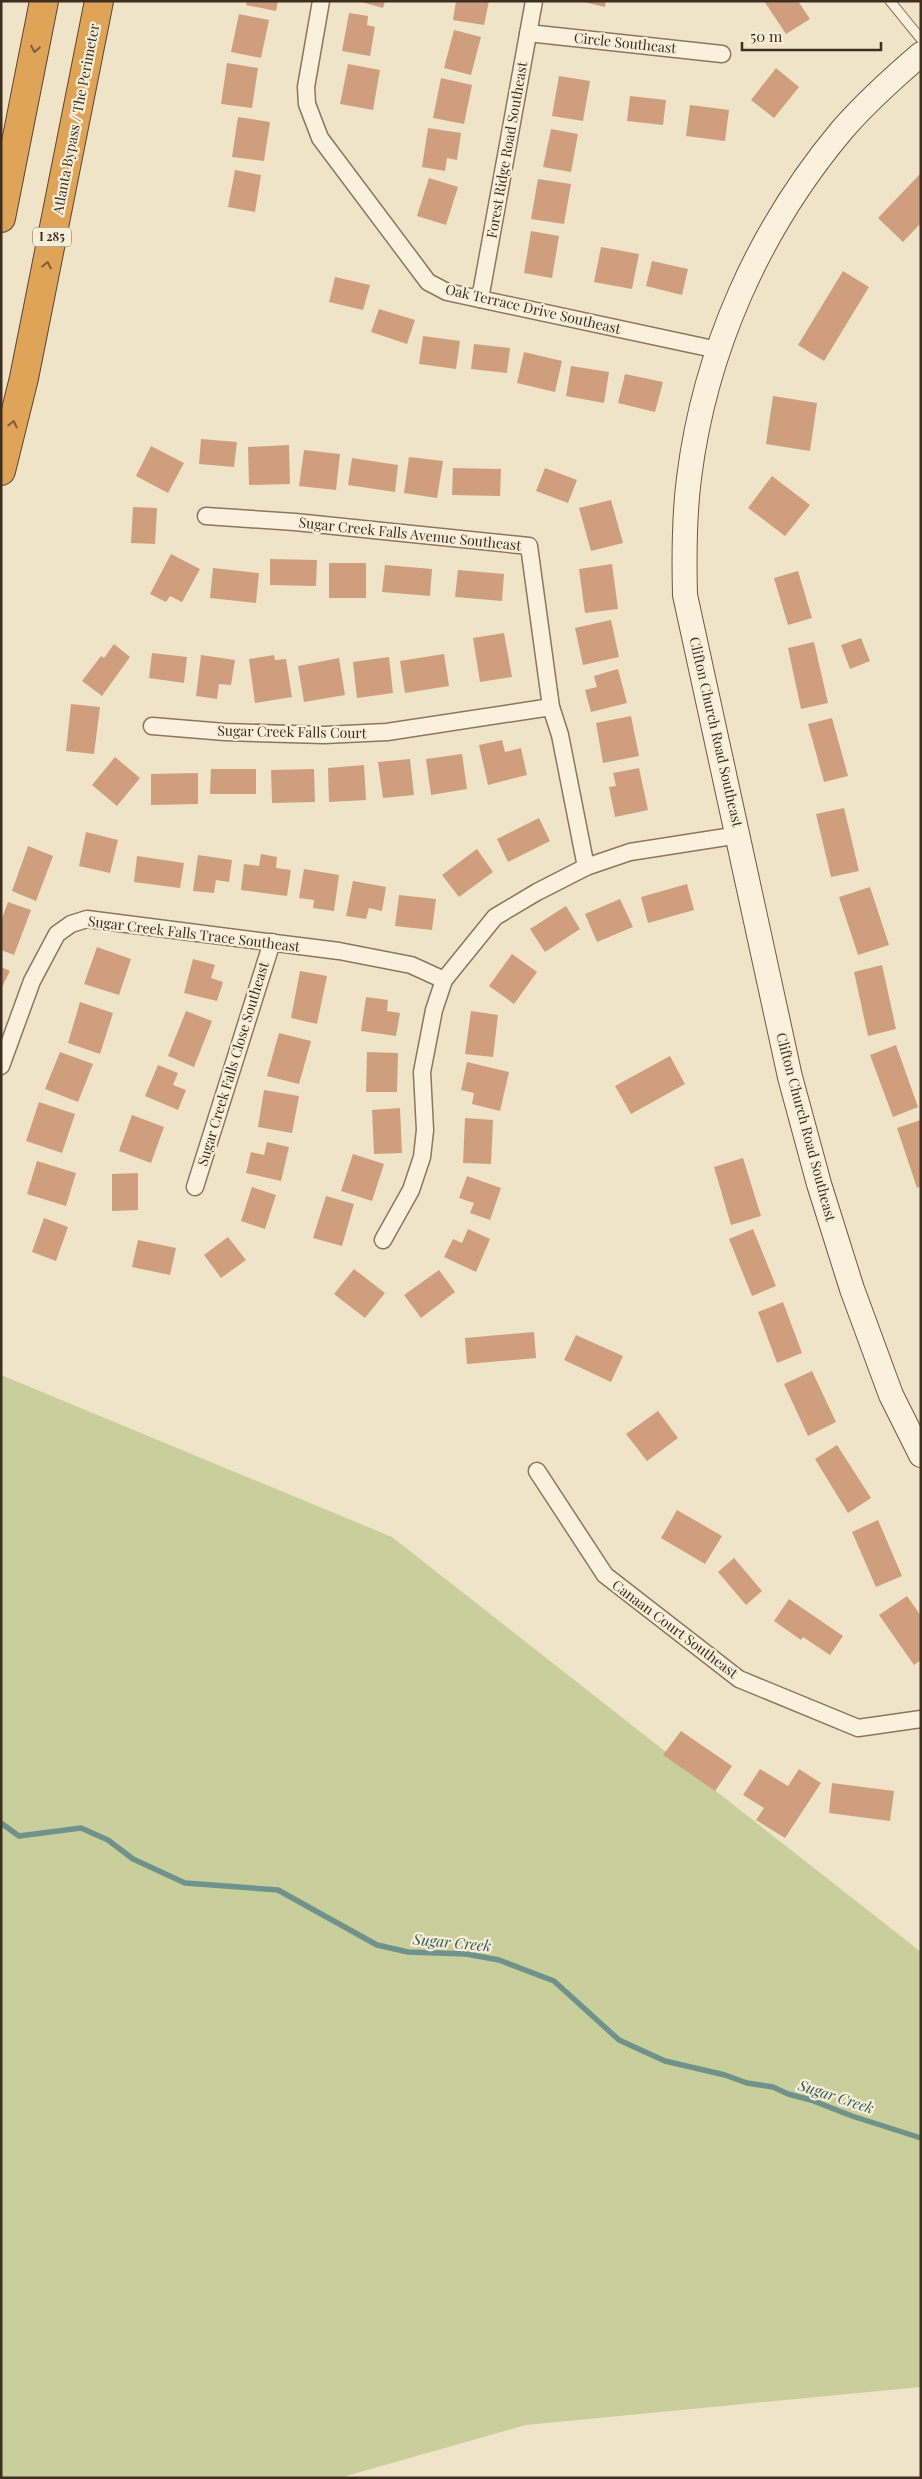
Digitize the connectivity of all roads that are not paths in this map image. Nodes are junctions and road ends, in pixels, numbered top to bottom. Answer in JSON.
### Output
{"nodes":[{"id":1,"x":44,"y":1,"type":"edge"},
{"id":2,"x":99,"y":1,"type":"edge"},
{"id":3,"x":322,"y":1,"type":"edge"},
{"id":4,"x":534,"y":1,"type":"edge"},
{"id":5,"x":890,"y":1,"type":"edge"},
{"id":6,"x":528,"y":33,"type":"junction"},
{"id":7,"x":921,"y":39,"type":"edge"},
{"id":8,"x":722,"y":54,"type":"dead end"},
{"id":9,"x":921,"y":54,"type":"edge"},
{"id":10,"x":1,"y":218,"type":"edge"},
{"id":11,"x":480,"y":299,"type":"junction"},
{"id":12,"x":718,"y":350,"type":"junction"},
{"id":13,"x":1,"y":471,"type":"edge"},
{"id":14,"x":206,"y":516,"type":"dead end"},
{"id":15,"x":551,"y":707,"type":"junction"},
{"id":16,"x":152,"y":726,"type":"dead end"},
{"id":17,"x":739,"y":835,"type":"junction"},
{"id":18,"x":586,"y":866,"type":"junction"},
{"id":19,"x":272,"y":942,"type":"junction"},
{"id":20,"x":444,"y":980,"type":"junction"},
{"id":21,"x":1,"y":1066,"type":"edge"},
{"id":22,"x":194,"y":1187,"type":"dead end"},
{"id":23,"x":383,"y":1240,"type":"dead end"},
{"id":24,"x":921,"y":1455,"type":"edge"},
{"id":25,"x":537,"y":1472,"type":"dead end"},
{"id":26,"x":921,"y":1719,"type":"edge"}],
"edges":[{"from":1,"to":10,"type":"highway","one_way":true},
{"from":13,"to":2,"type":"highway","name":"Atlanta Bypass / The Perimeter","number":"I 285","one_way":true},
{"from":3,"to":11,"type":"street","name":"Oak Terrace Drive Southeast"},
{"from":4,"to":6,"type":"street","name":"Forest Ridge Road Southeast"},
{"from":5,"to":7,"type":"lane"},
{"from":6,"to":8,"type":"street","name":"Circle Southeast"},
{"from":6,"to":11,"type":"street","name":"Forest Ridge Road Southeast"},
{"from":9,"to":12,"type":"street","name":"Clifton Church Road Southeast"},
{"from":11,"to":12,"type":"street","name":"Oak Terrace Drive Southeast"},
{"from":12,"to":17,"type":"street","name":"Clifton Church Road Southeast"},
{"from":14,"to":15,"type":"street","name":"Sugar Creek Falls Avenue Southeast"},
{"from":15,"to":16,"type":"street","name":"Sugar Creek Falls Court"},
{"from":15,"to":18,"type":"street","name":"Sugar Creek Falls Avenue Southeast"},
{"from":17,"to":18,"type":"street"},
{"from":17,"to":24,"type":"street","name":"Clifton Church Road Southeast"},
{"from":18,"to":20,"type":"street"},
{"from":19,"to":20,"type":"street","name":"Sugar Creek Falls Trace Southeast"},
{"from":19,"to":21,"type":"street","name":"Sugar Creek Falls Trace Southeast"},
{"from":19,"to":22,"type":"street","name":"Sugar Creek Falls Close Southeast"},
{"from":20,"to":23,"type":"street"},
{"from":25,"to":26,"type":"street","name":"Canaan Court Southeast"}]}
